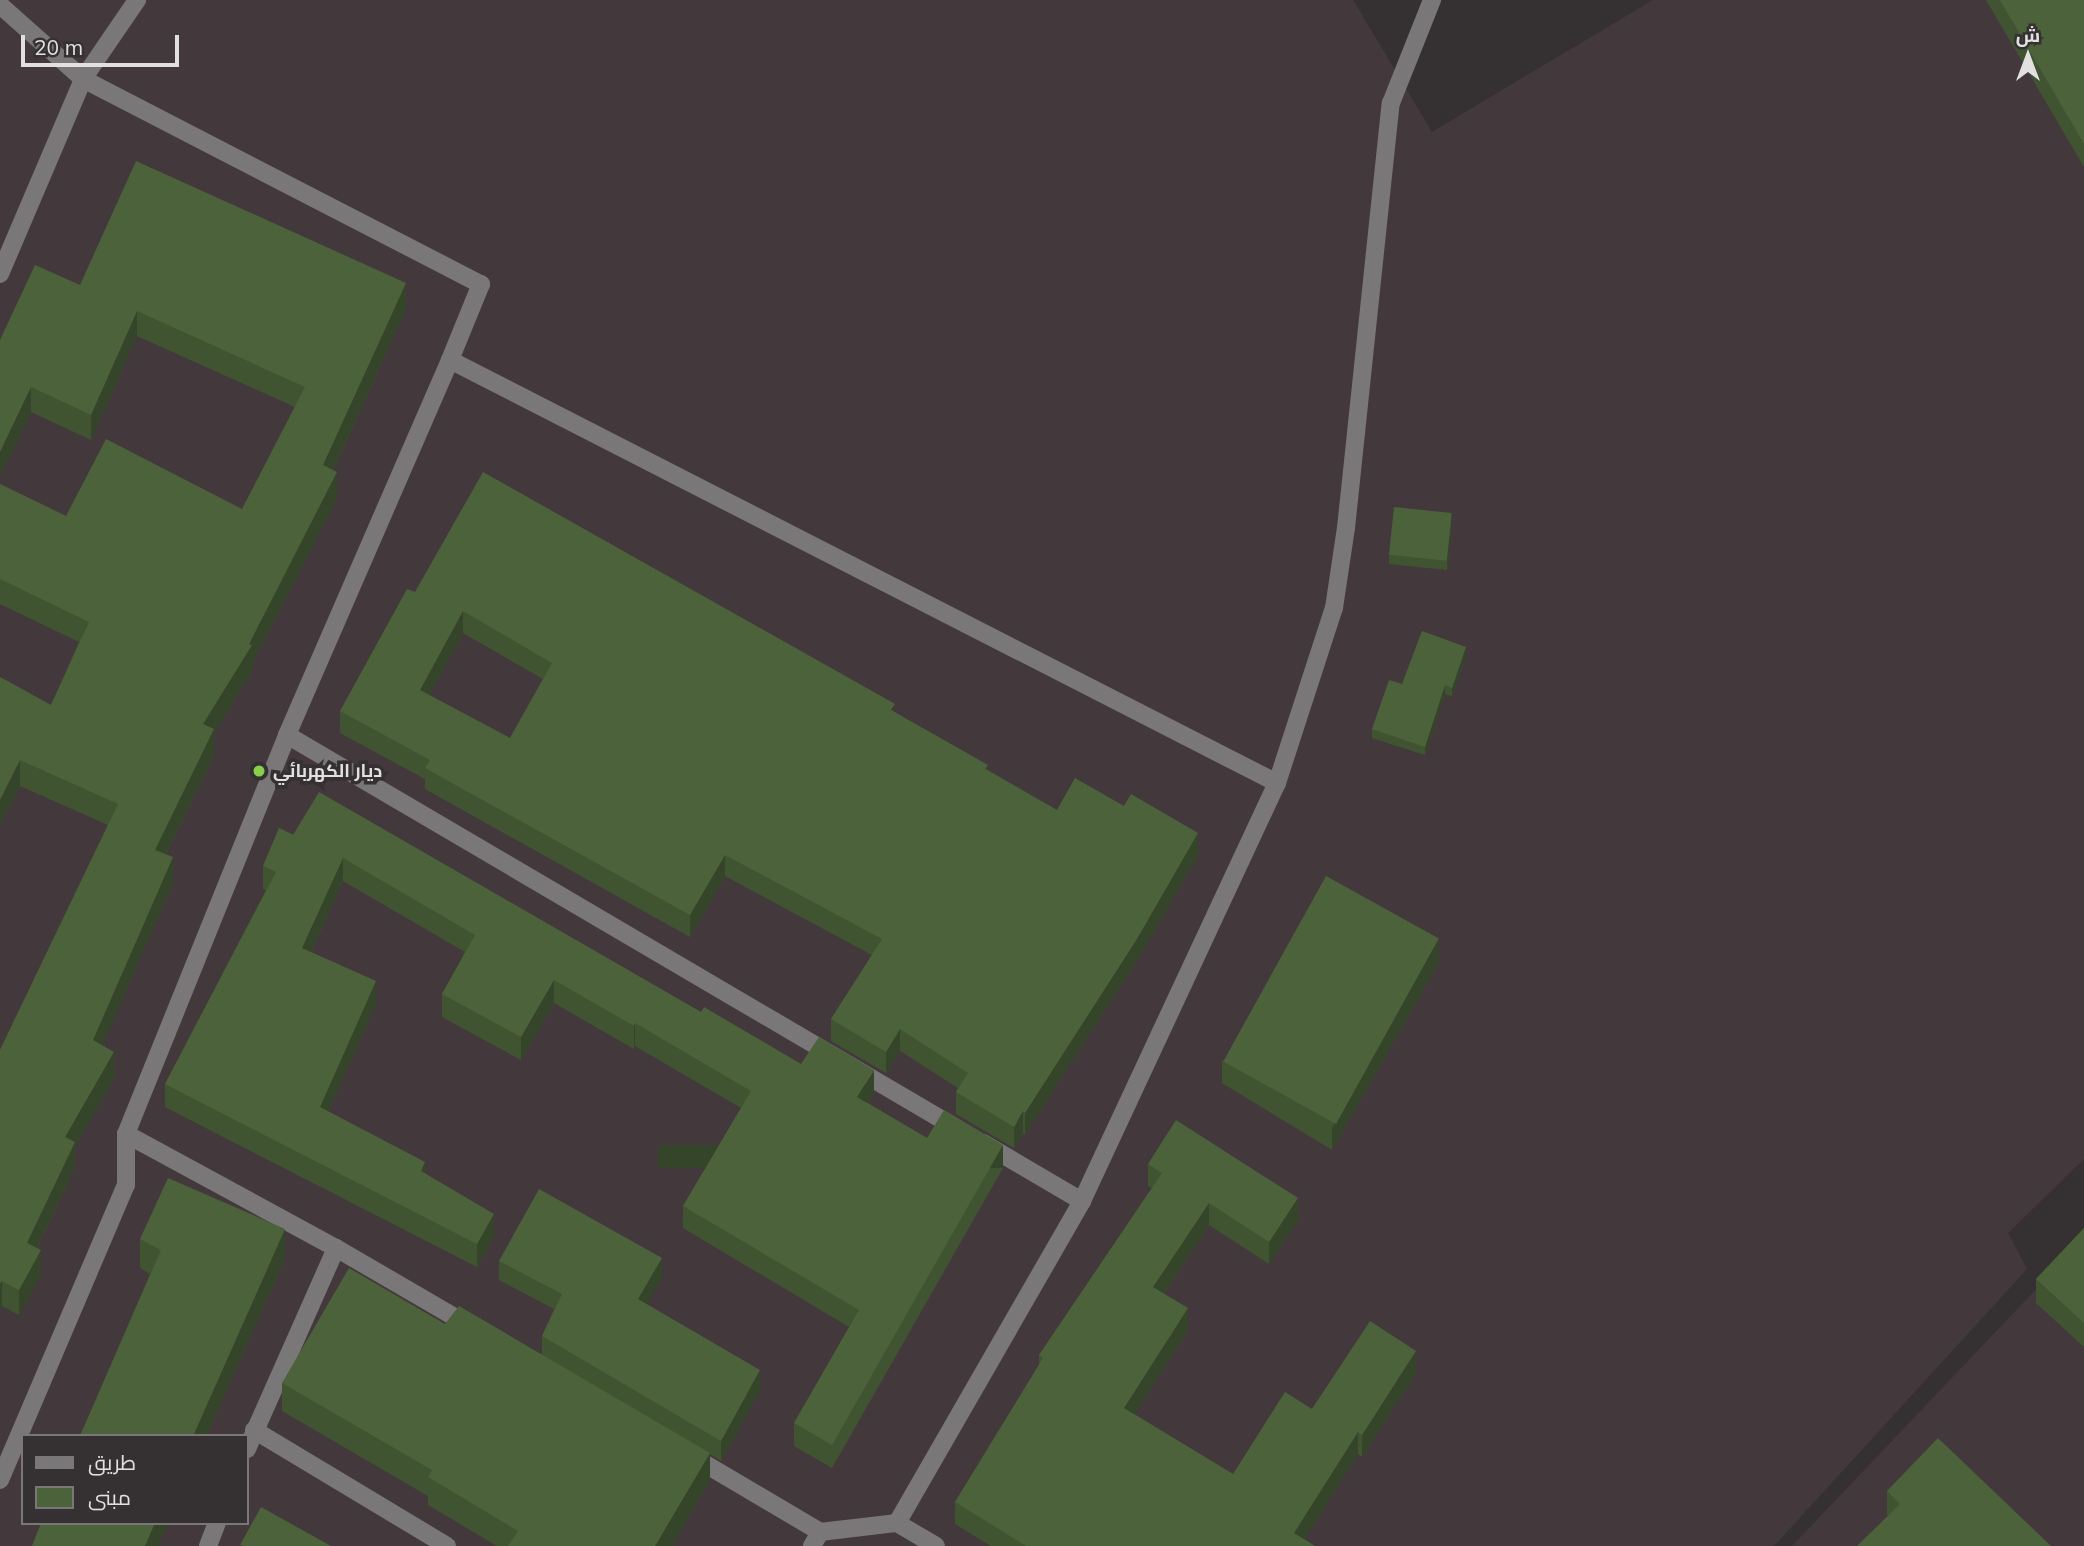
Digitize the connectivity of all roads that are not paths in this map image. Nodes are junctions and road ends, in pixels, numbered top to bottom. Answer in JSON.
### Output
{"nodes":[{"id":1,"x":137,"y":0,"type":"edge"},
{"id":2,"x":1432,"y":0,"type":"edge"},
{"id":3,"x":0,"y":5,"type":"edge"},
{"id":4,"x":83,"y":79,"type":"junction"},
{"id":5,"x":0,"y":274,"type":"edge"},
{"id":6,"x":450,"y":360,"type":"junction"},
{"id":7,"x":287,"y":735,"type":"junction"},
{"id":8,"x":1277,"y":783,"type":"junction"},
{"id":9,"x":126,"y":1134,"type":"junction"},
{"id":10,"x":1082,"y":1201,"type":"junction"},
{"id":11,"x":336,"y":1248,"type":"junction"},
{"id":12,"x":490,"y":1338,"type":"edge"},
{"id":13,"x":254,"y":1430,"type":"junction"},
{"id":14,"x":248,"y":1446,"type":"edge"},
{"id":15,"x":678,"y":1448,"type":"edge"},
{"id":16,"x":0,"y":1480,"type":"edge"},
{"id":17,"x":897,"y":1523,"type":"junction"},
{"id":18,"x":216,"y":1525,"type":"edge"},
{"id":19,"x":816,"y":1539,"type":"edge"},
{"id":20,"x":208,"y":1546,"type":"edge"},
{"id":21,"x":447,"y":1546,"type":"edge"},
{"id":22,"x":936,"y":1546,"type":"edge"}],
"edges":[{"from":1,"to":4,"type":"street"},
{"from":2,"to":8,"type":"street"},
{"from":3,"to":4,"type":"street"},
{"from":4,"to":5,"type":"street"},
{"from":4,"to":6,"type":"street"},
{"from":6,"to":7,"type":"street"},
{"from":6,"to":8,"type":"street"},
{"from":7,"to":9,"type":"street"},
{"from":7,"to":10,"type":"street"},
{"from":8,"to":10,"type":"street"},
{"from":9,"to":11,"type":"street"},
{"from":9,"to":16,"type":"street"},
{"from":10,"to":17,"type":"street"},
{"from":11,"to":12,"type":"street"},
{"from":11,"to":13,"type":"street"},
{"from":13,"to":14,"type":"street"},
{"from":13,"to":21,"type":"street"},
{"from":15,"to":19,"type":"street"},
{"from":17,"to":19,"type":"street"},
{"from":17,"to":22,"type":"street"},
{"from":18,"to":20,"type":"street"}]}
